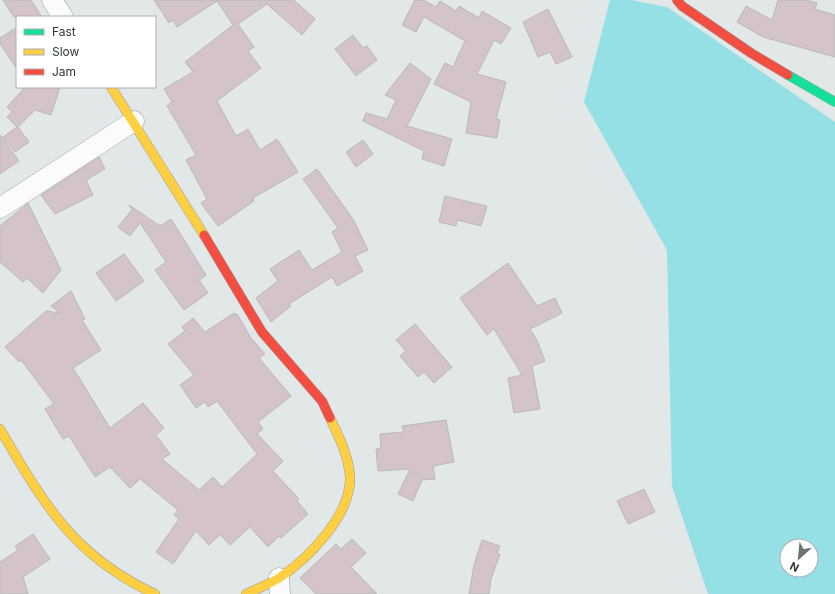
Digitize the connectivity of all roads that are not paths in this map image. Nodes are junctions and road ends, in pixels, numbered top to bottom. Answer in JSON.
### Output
{"nodes":[{"id":1,"x":52,"y":0,"type":"edge"},
{"id":2,"x":677,"y":0,"type":"edge"},
{"id":3,"x":62,"y":16,"type":"edge"},
{"id":4,"x":111,"y":88,"type":"edge"},
{"id":5,"x":835,"y":102,"type":"edge"},
{"id":6,"x":134,"y":121,"type":"junction"},
{"id":7,"x":0,"y":208,"type":"edge"},
{"id":8,"x":0,"y":429,"type":"edge"},
{"id":9,"x":280,"y":586,"type":"edge"},
{"id":10,"x":155,"y":594,"type":"edge"},
{"id":11,"x":246,"y":594,"type":"edge"}],
"edges":[{"from":1,"to":3,"type":"street"},
{"from":2,"to":5,"type":"street"},
{"from":4,"to":6,"type":"street"},
{"from":6,"to":7,"type":"street"},
{"from":6,"to":9,"type":"street"},
{"from":8,"to":10,"type":"street"},
{"from":9,"to":11,"type":"street"}]}
